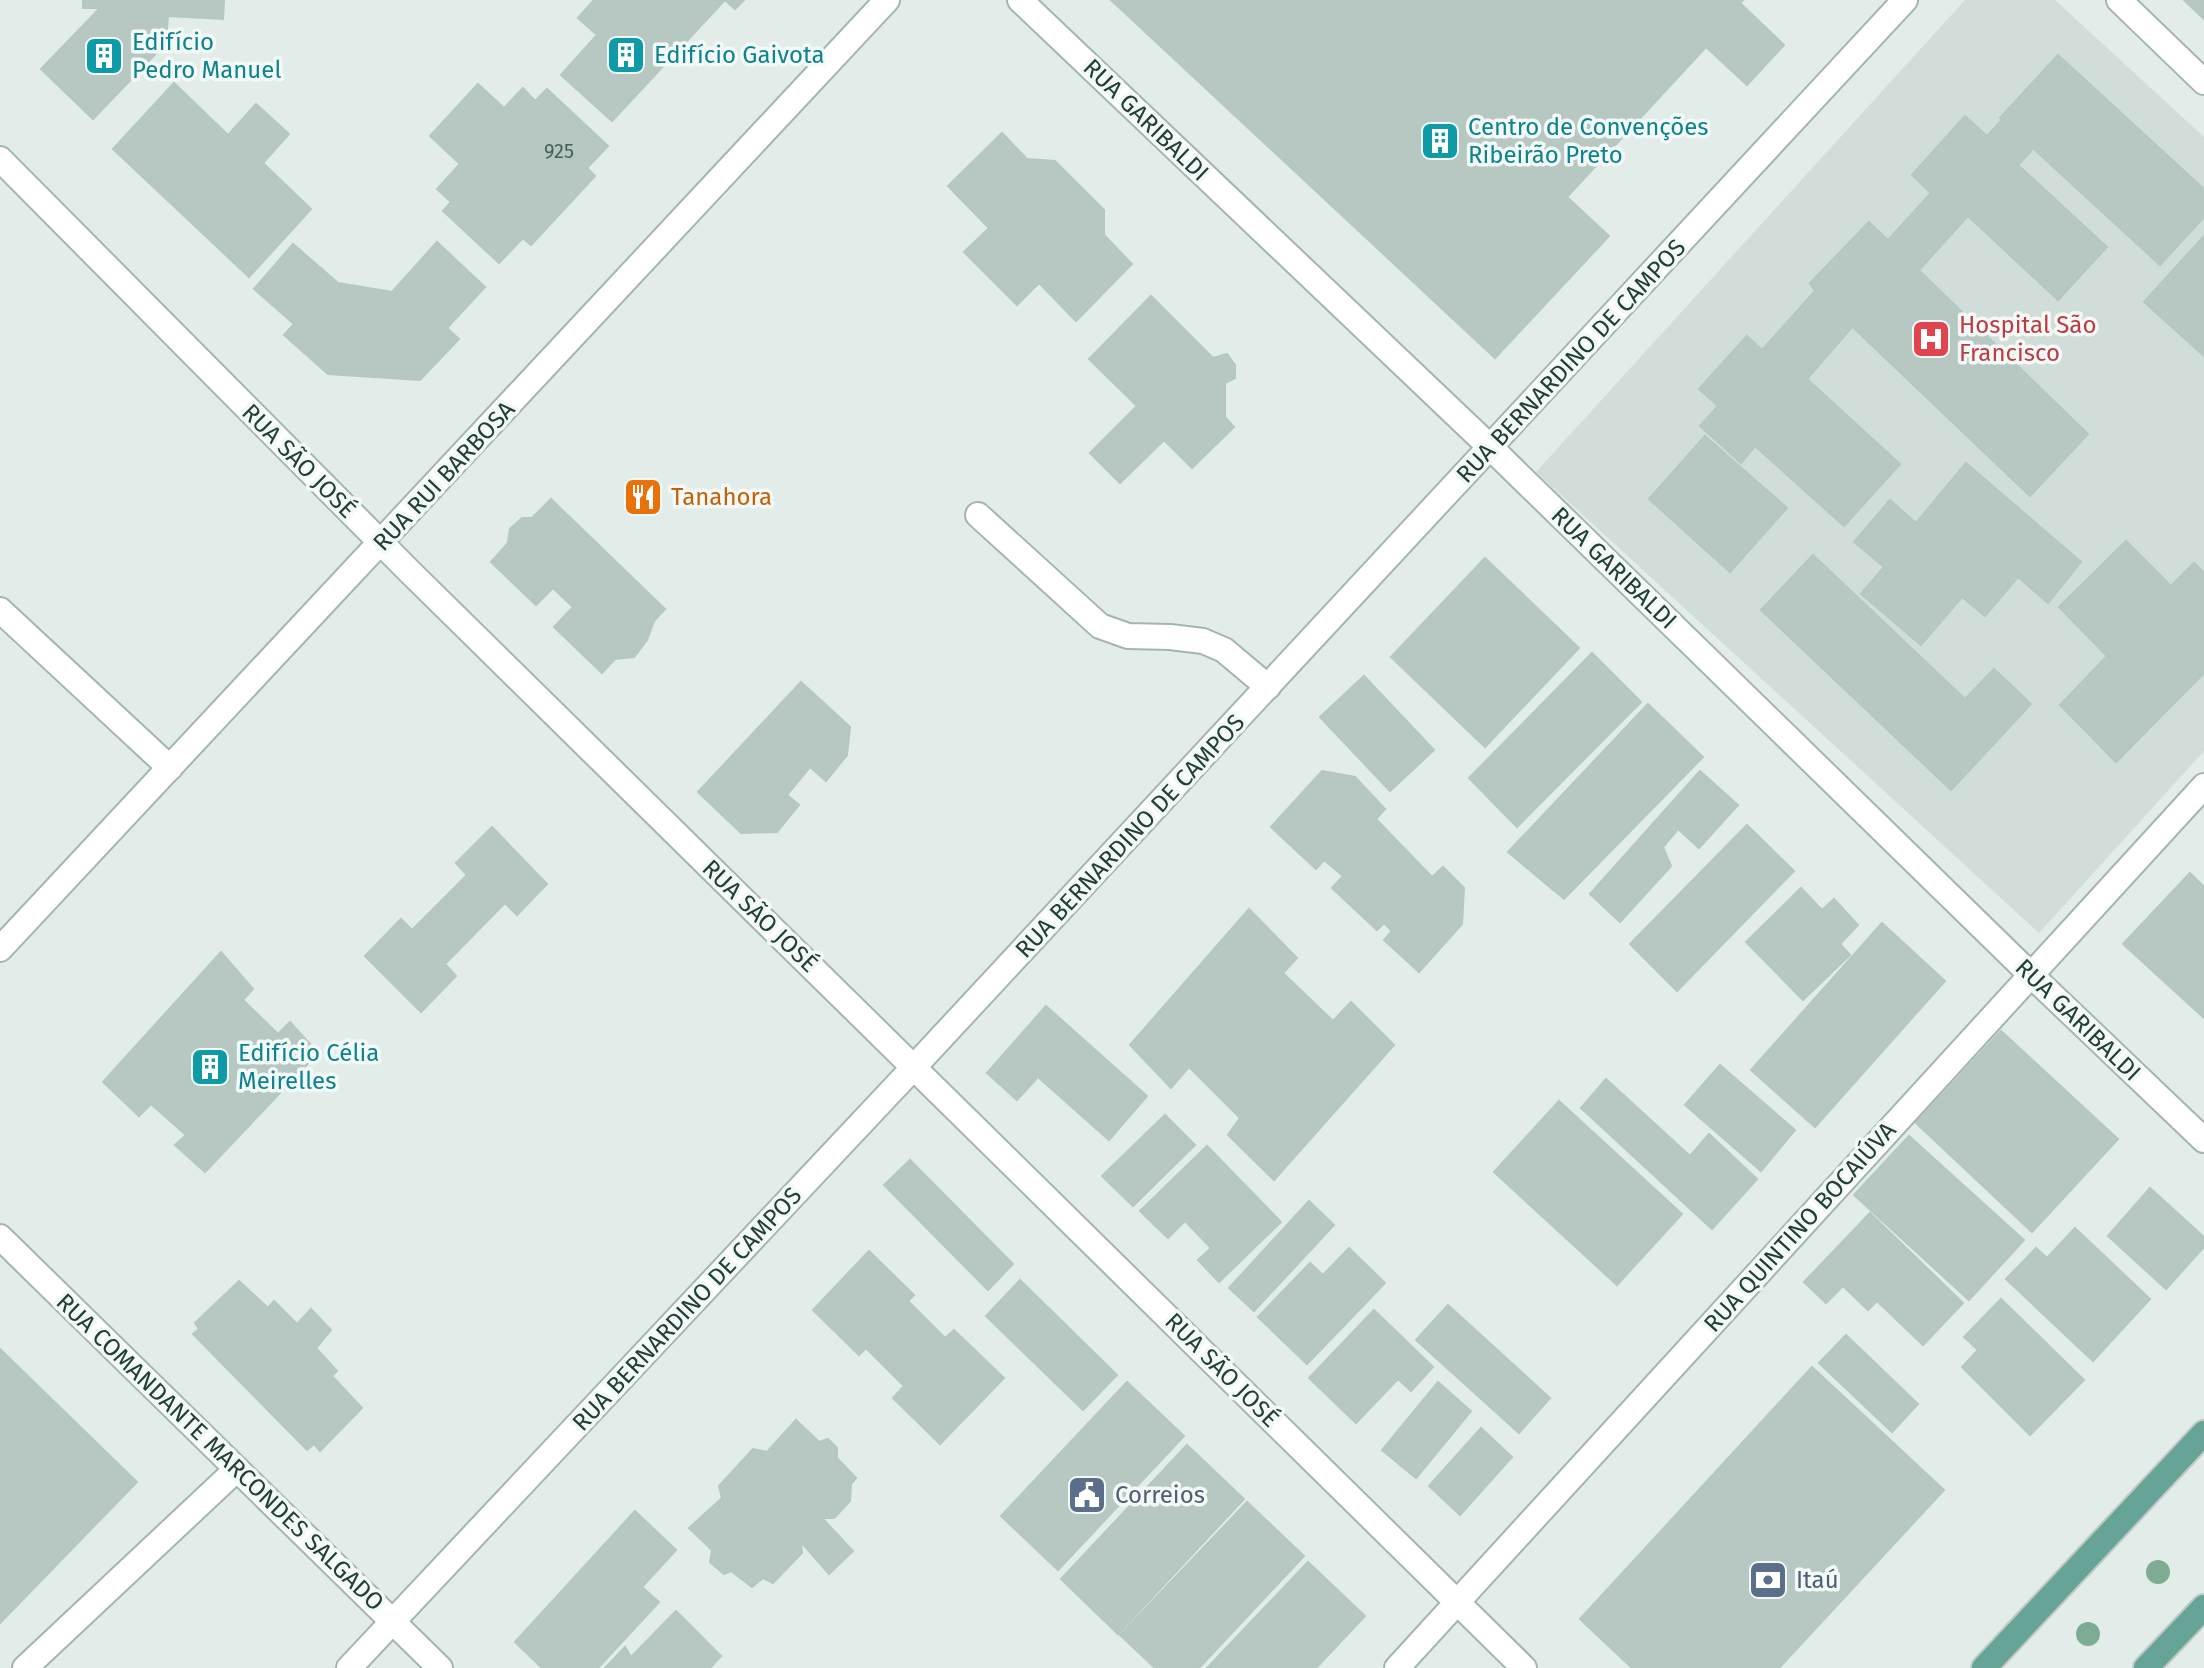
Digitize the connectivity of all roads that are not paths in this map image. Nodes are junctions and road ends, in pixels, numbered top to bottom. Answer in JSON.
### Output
{"nodes":[{"id":1,"x":887,"y":0,"type":"edge"},
{"id":2,"x":1020,"y":0,"type":"edge"},
{"id":3,"x":1905,"y":0,"type":"edge"},
{"id":4,"x":2119,"y":0,"type":"edge"},
{"id":5,"x":2204,"y":82,"type":"edge"},
{"id":6,"x":0,"y":159,"type":"edge"},
{"id":7,"x":1491,"y":448,"type":"junction"},
{"id":8,"x":978,"y":515,"type":"dead end"},
{"id":9,"x":381,"y":544,"type":"junction"},
{"id":10,"x":0,"y":610,"type":"edge"},
{"id":11,"x":1268,"y":687,"type":"junction"},
{"id":12,"x":170,"y":768,"type":"junction"},
{"id":13,"x":2204,"y":786,"type":"edge"},
{"id":14,"x":0,"y":949,"type":"edge"},
{"id":15,"x":2030,"y":974,"type":"junction"},
{"id":16,"x":914,"y":1067,"type":"junction"},
{"id":17,"x":2204,"y":1140,"type":"edge"},
{"id":18,"x":0,"y":1237,"type":"edge"},
{"id":19,"x":2204,"y":1433,"type":"edge"},
{"id":20,"x":237,"y":1469,"type":"junction"},
{"id":21,"x":1458,"y":1603,"type":"junction"},
{"id":22,"x":2204,"y":1607,"type":"edge"},
{"id":23,"x":393,"y":1622,"type":"junction"},
{"id":24,"x":25,"y":1668,"type":"edge"},
{"id":25,"x":349,"y":1668,"type":"edge"},
{"id":26,"x":440,"y":1668,"type":"edge"},
{"id":27,"x":1397,"y":1668,"type":"edge"},
{"id":28,"x":1524,"y":1668,"type":"edge"},
{"id":29,"x":1984,"y":1668,"type":"edge"},
{"id":30,"x":2146,"y":1668,"type":"edge"}],
"edges":[{"from":1,"to":9,"type":"street","name":"RUA RUI BARBOSA"},
{"from":2,"to":7,"type":"street","name":"RUA GARIBALDI"},
{"from":3,"to":7,"type":"street","name":"RUA BERNARDINO DE CAMPOS"},
{"from":4,"to":5,"type":"street"},
{"from":6,"to":9,"type":"street","name":"RUA SÃO JOSÉ"},
{"from":7,"to":11,"type":"street","name":"RUA BERNARDINO DE CAMPOS"},
{"from":7,"to":15,"type":"street","name":"RUA GARIBALDI"},
{"from":8,"to":11,"type":"street"},
{"from":9,"to":12,"type":"street","name":"RUA RUI BARBOSA"},
{"from":9,"to":16,"type":"street","name":"RUA SÃO JOSÉ"},
{"from":10,"to":12,"type":"street"},
{"from":11,"to":16,"type":"street","name":"RUA BERNARDINO DE CAMPOS"},
{"from":12,"to":14,"type":"street","name":"RUA RUI BARBOSA"},
{"from":13,"to":15,"type":"street","name":"RUA QUINTINO BOCAIÚVA"},
{"from":15,"to":17,"type":"street","name":"RUA GARIBALDI"},
{"from":15,"to":21,"type":"street","name":"RUA QUINTINO BOCAIÚVA"},
{"from":16,"to":21,"type":"street","name":"RUA SÃO JOSÉ"},
{"from":16,"to":23,"type":"street","name":"RUA BERNARDINO DE CAMPOS"},
{"from":18,"to":20,"type":"street","name":"RUA COMANDANTE MARCONDES SALGADO"},
{"from":19,"to":29,"type":"main road"},
{"from":20,"to":23,"type":"street","name":"RUA COMANDANTE MARCONDES SALGADO"},
{"from":20,"to":24,"type":"street"},
{"from":21,"to":27,"type":"street","name":"RUA QUINTINO BOCAIÚVA"},
{"from":21,"to":28,"type":"street","name":"RUA SÃO JOSÉ"},
{"from":22,"to":30,"type":"main road"},
{"from":23,"to":25,"type":"street","name":"RUA BERNARDINO DE CAMPOS"},
{"from":23,"to":26,"type":"street","name":"RUA COMANDANTE MARCONDES SALGADO"}]}
